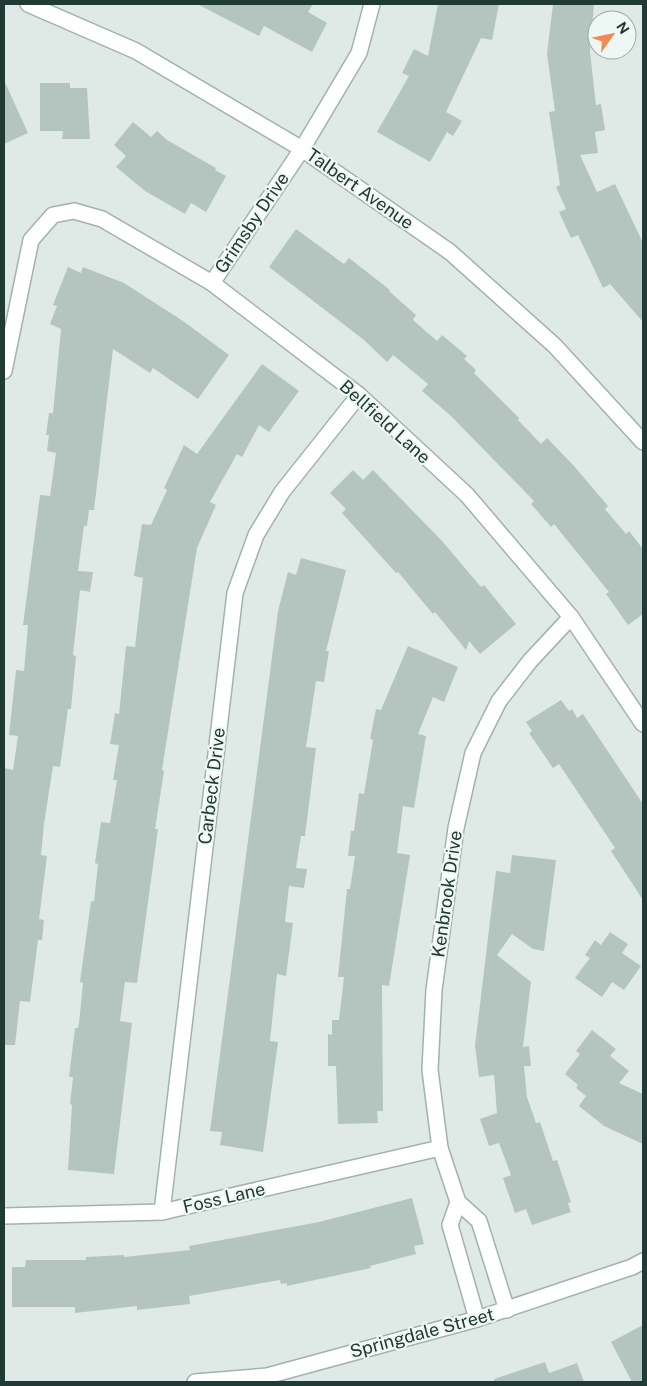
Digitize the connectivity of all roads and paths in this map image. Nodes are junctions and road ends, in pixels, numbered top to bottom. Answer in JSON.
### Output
{"nodes":[{"id":1,"x":28,"y":4,"type":"edge"},
{"id":2,"x":372,"y":4,"type":"edge"},
{"id":3,"x":302,"y":149,"type":"junction"},
{"id":4,"x":212,"y":284,"type":"junction"},
{"id":5,"x":4,"y":371,"type":"edge"},
{"id":6,"x":359,"y":395,"type":"junction"},
{"id":7,"x":643,"y":442,"type":"edge"},
{"id":8,"x":571,"y":617,"type":"junction"},
{"id":9,"x":643,"y":724,"type":"edge"},
{"id":10,"x":440,"y":1148,"type":"junction"},
{"id":11,"x":458,"y":1202,"type":"junction"},
{"id":12,"x":162,"y":1212,"type":"junction"},
{"id":13,"x":4,"y":1216,"type":"edge"},
{"id":14,"x":643,"y":1262,"type":"edge"},
{"id":15,"x":507,"y":1310,"type":"junction"},
{"id":16,"x":477,"y":1319,"type":"junction"},
{"id":17,"x":195,"y":1382,"type":"edge"}],
"edges":[{"from":1,"to":3,"type":"street","name":"Talbert Avenue"},
{"from":2,"to":3,"type":"street","name":"Grimsby Drive"},
{"from":3,"to":4,"type":"street","name":"Grimsby Drive"},
{"from":3,"to":7,"type":"street","name":"Talbert Avenue"},
{"from":4,"to":5,"type":"street","name":"Bellfield Lane"},
{"from":4,"to":6,"type":"street","name":"Bellfield Lane"},
{"from":6,"to":8,"type":"street","name":"Bellfield Lane"},
{"from":6,"to":12,"type":"street","name":"Carbeck Drive"},
{"from":8,"to":9,"type":"street","name":"Bellfield Lane"},
{"from":8,"to":10,"type":"street","name":"Kenbrook Drive"},
{"from":10,"to":11,"type":"street","name":"Kenbrook Drive"},
{"from":10,"to":12,"type":"street","name":"Foss Lane"},
{"from":11,"to":15,"type":"street","name":"Kenbrook Drive"},
{"from":11,"to":16,"type":"street"},
{"from":12,"to":13,"type":"street","name":"Foss Lane"},
{"from":14,"to":15,"type":"street","name":"Springdale Street"},
{"from":15,"to":16,"type":"street","name":"Springdale Street"},
{"from":16,"to":17,"type":"street","name":"Springdale Street"}]}
